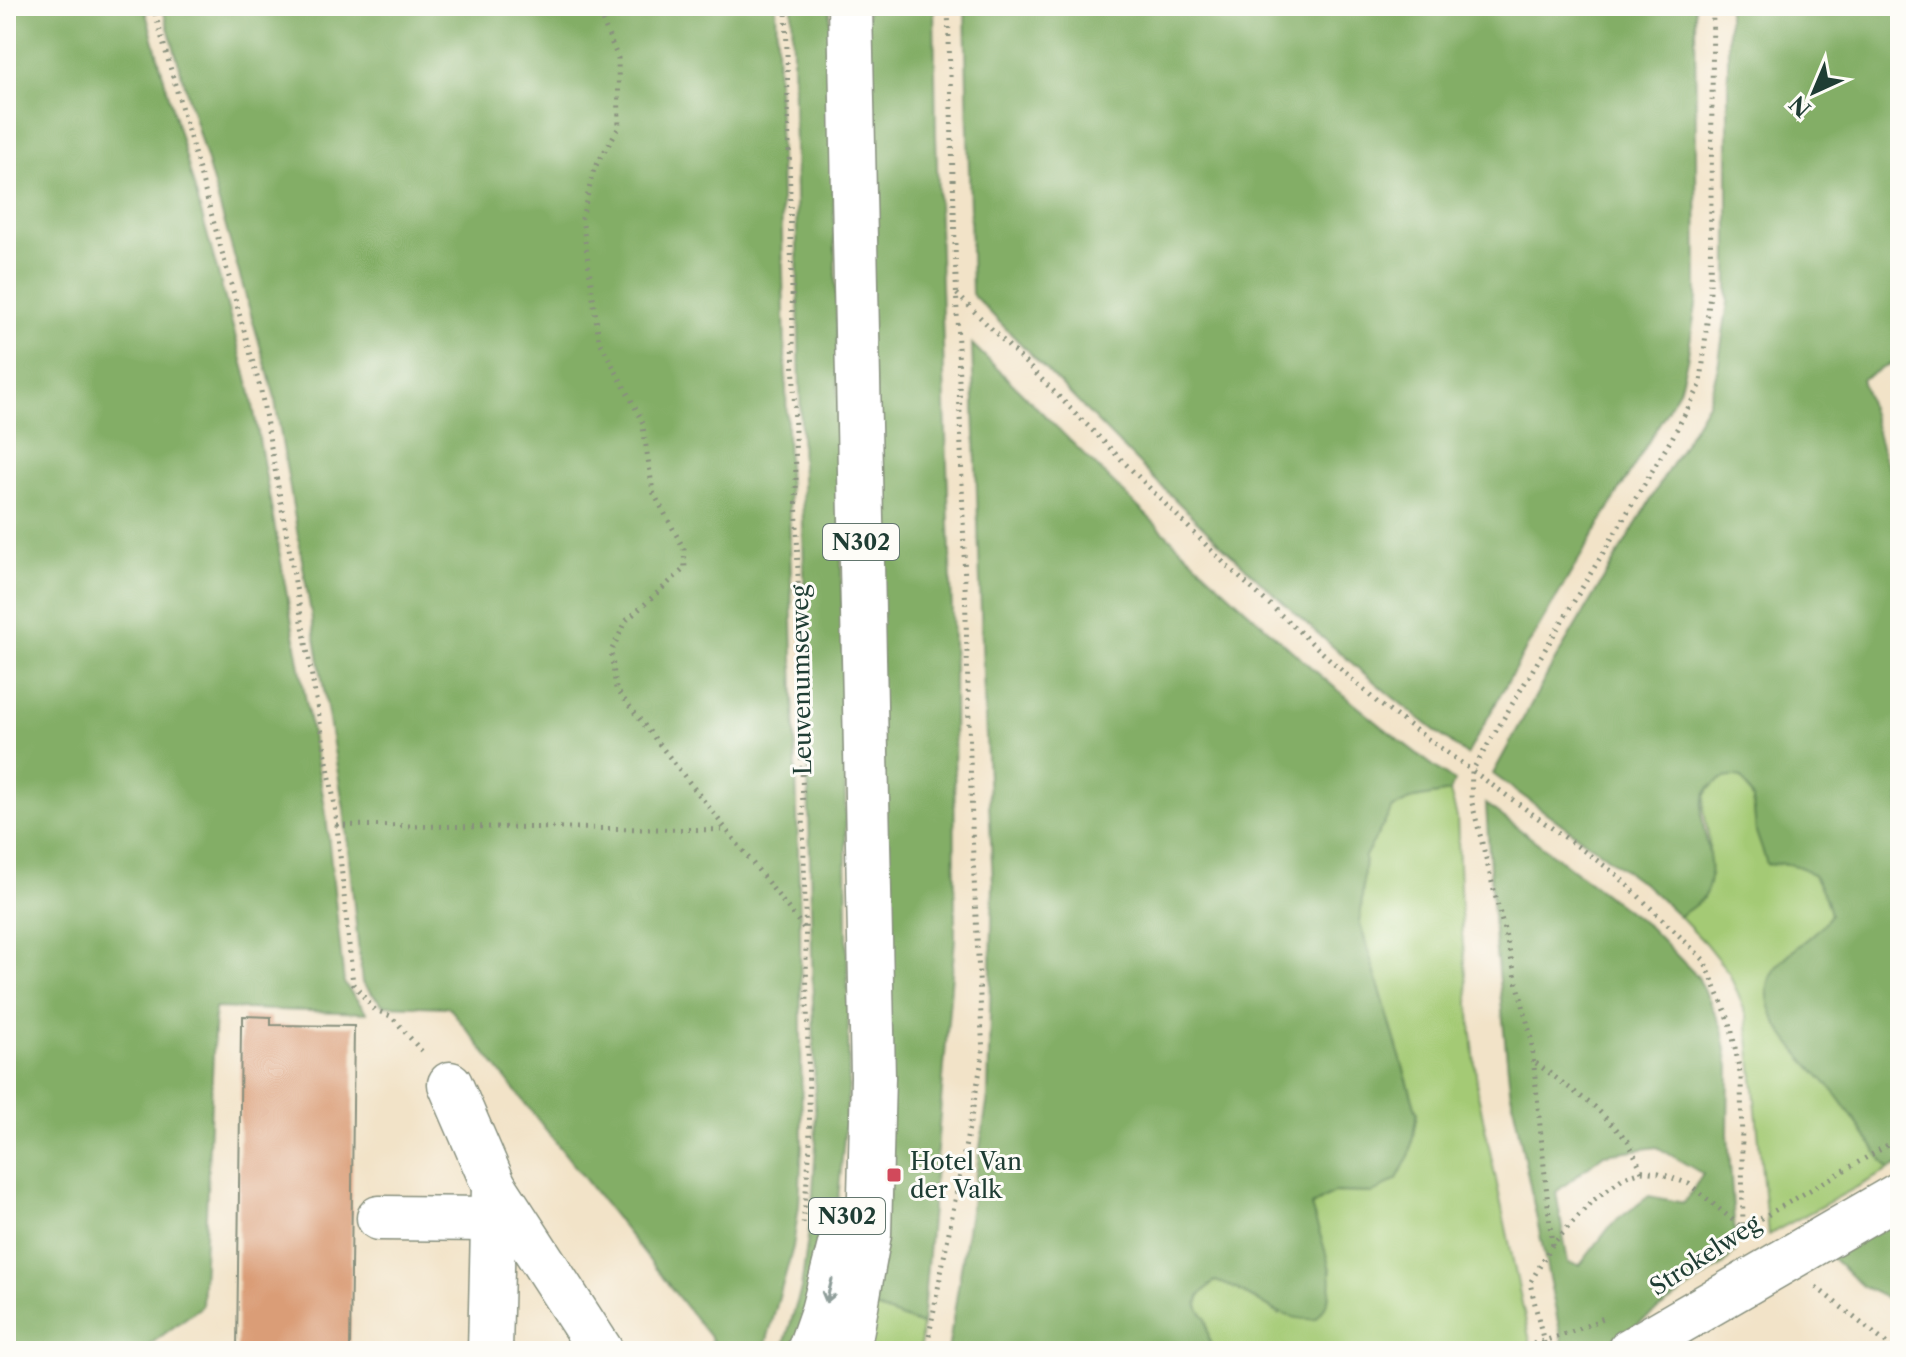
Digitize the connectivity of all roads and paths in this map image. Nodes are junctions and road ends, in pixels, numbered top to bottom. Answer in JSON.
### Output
{"nodes":[{"id":1,"x":153,"y":6,"type":"edge"},
{"id":2,"x":596,"y":6,"type":"edge"},
{"id":3,"x":786,"y":6,"type":"edge"},
{"id":4,"x":850,"y":6,"type":"edge"},
{"id":5,"x":948,"y":6,"type":"edge"},
{"id":6,"x":1713,"y":6,"type":"edge"},
{"id":7,"x":956,"y":294,"type":"junction"},
{"id":8,"x":1472,"y":771,"type":"junction"},
{"id":9,"x":336,"y":825,"type":"junction"},
{"id":10,"x":728,"y":830,"type":"junction"},
{"id":11,"x":806,"y":931,"type":"junction"},
{"id":12,"x":1535,"y":1062,"type":"junction"},
{"id":13,"x":873,"y":1077,"type":"junction"},
{"id":14,"x":450,"y":1084,"type":"joint"},
{"id":15,"x":1900,"y":1138,"type":"edge"},
{"id":16,"x":1642,"y":1171,"type":"junction"},
{"id":17,"x":1900,"y":1194,"type":"edge"},
{"id":18,"x":494,"y":1203,"type":"junction"},
{"id":19,"x":379,"y":1218,"type":"dead end"},
{"id":20,"x":1743,"y":1229,"type":"junction"},
{"id":21,"x":802,"y":1235,"type":"dead end"},
{"id":22,"x":1552,"y":1245,"type":"junction"},
{"id":23,"x":1785,"y":1262,"type":"junction"},
{"id":24,"x":1665,"y":1280,"type":"dead end"},
{"id":25,"x":1622,"y":1331,"type":"edge"},
{"id":26,"x":1545,"y":1341,"type":"junction"},
{"id":27,"x":490,"y":1351,"type":"edge"},
{"id":28,"x":601,"y":1351,"type":"edge"},
{"id":29,"x":809,"y":1351,"type":"edge"},
{"id":30,"x":848,"y":1351,"type":"edge"},
{"id":31,"x":926,"y":1351,"type":"edge"},
{"id":32,"x":1502,"y":1351,"type":"edge"},
{"id":33,"x":1546,"y":1351,"type":"edge"},
{"id":34,"x":1896,"y":1351,"type":"edge"}],
"edges":[{"from":1,"to":9,"type":"path"},
{"from":2,"to":10,"type":"path"},
{"from":3,"to":11,"type":"path","name":"Leuvenumseweg"},
{"from":4,"to":13,"type":"main road","number":"N302"},
{"from":5,"to":7,"type":"path"},
{"from":6,"to":8,"type":"path"},
{"from":7,"to":8,"type":"path"},
{"from":7,"to":31,"type":"path"},
{"from":8,"to":12,"type":"path"},
{"from":8,"to":20,"type":"path"},
{"from":9,"to":10,"type":"path"},
{"from":9,"to":14,"type":"path"},
{"from":10,"to":11,"type":"path"},
{"from":11,"to":21,"type":"path","name":"Leuvenumseweg"},
{"from":12,"to":16,"type":"path"},
{"from":12,"to":22,"type":"path"},
{"from":13,"to":29,"type":"main road","number":"N302","one_way":true},
{"from":13,"to":30,"type":"main road","number":"N302"},
{"from":14,"to":18,"type":"main road"},
{"from":15,"to":20,"type":"path","name":"Strokelweg"},
{"from":16,"to":20,"type":"path"},
{"from":16,"to":22,"type":"path"},
{"from":17,"to":23,"type":"main road","name":"Strokelweg"},
{"from":18,"to":19,"type":"main road"},
{"from":18,"to":27,"type":"main road"},
{"from":18,"to":28,"type":"main road"},
{"from":20,"to":24,"type":"path","name":"Strokelweg"},
{"from":22,"to":26,"type":"path"},
{"from":23,"to":25,"type":"main road","name":"Strokelweg"},
{"from":23,"to":34,"type":"path"},
{"from":25,"to":26,"type":"path"},
{"from":26,"to":32,"type":"path"},
{"from":26,"to":33,"type":"path"}]}
